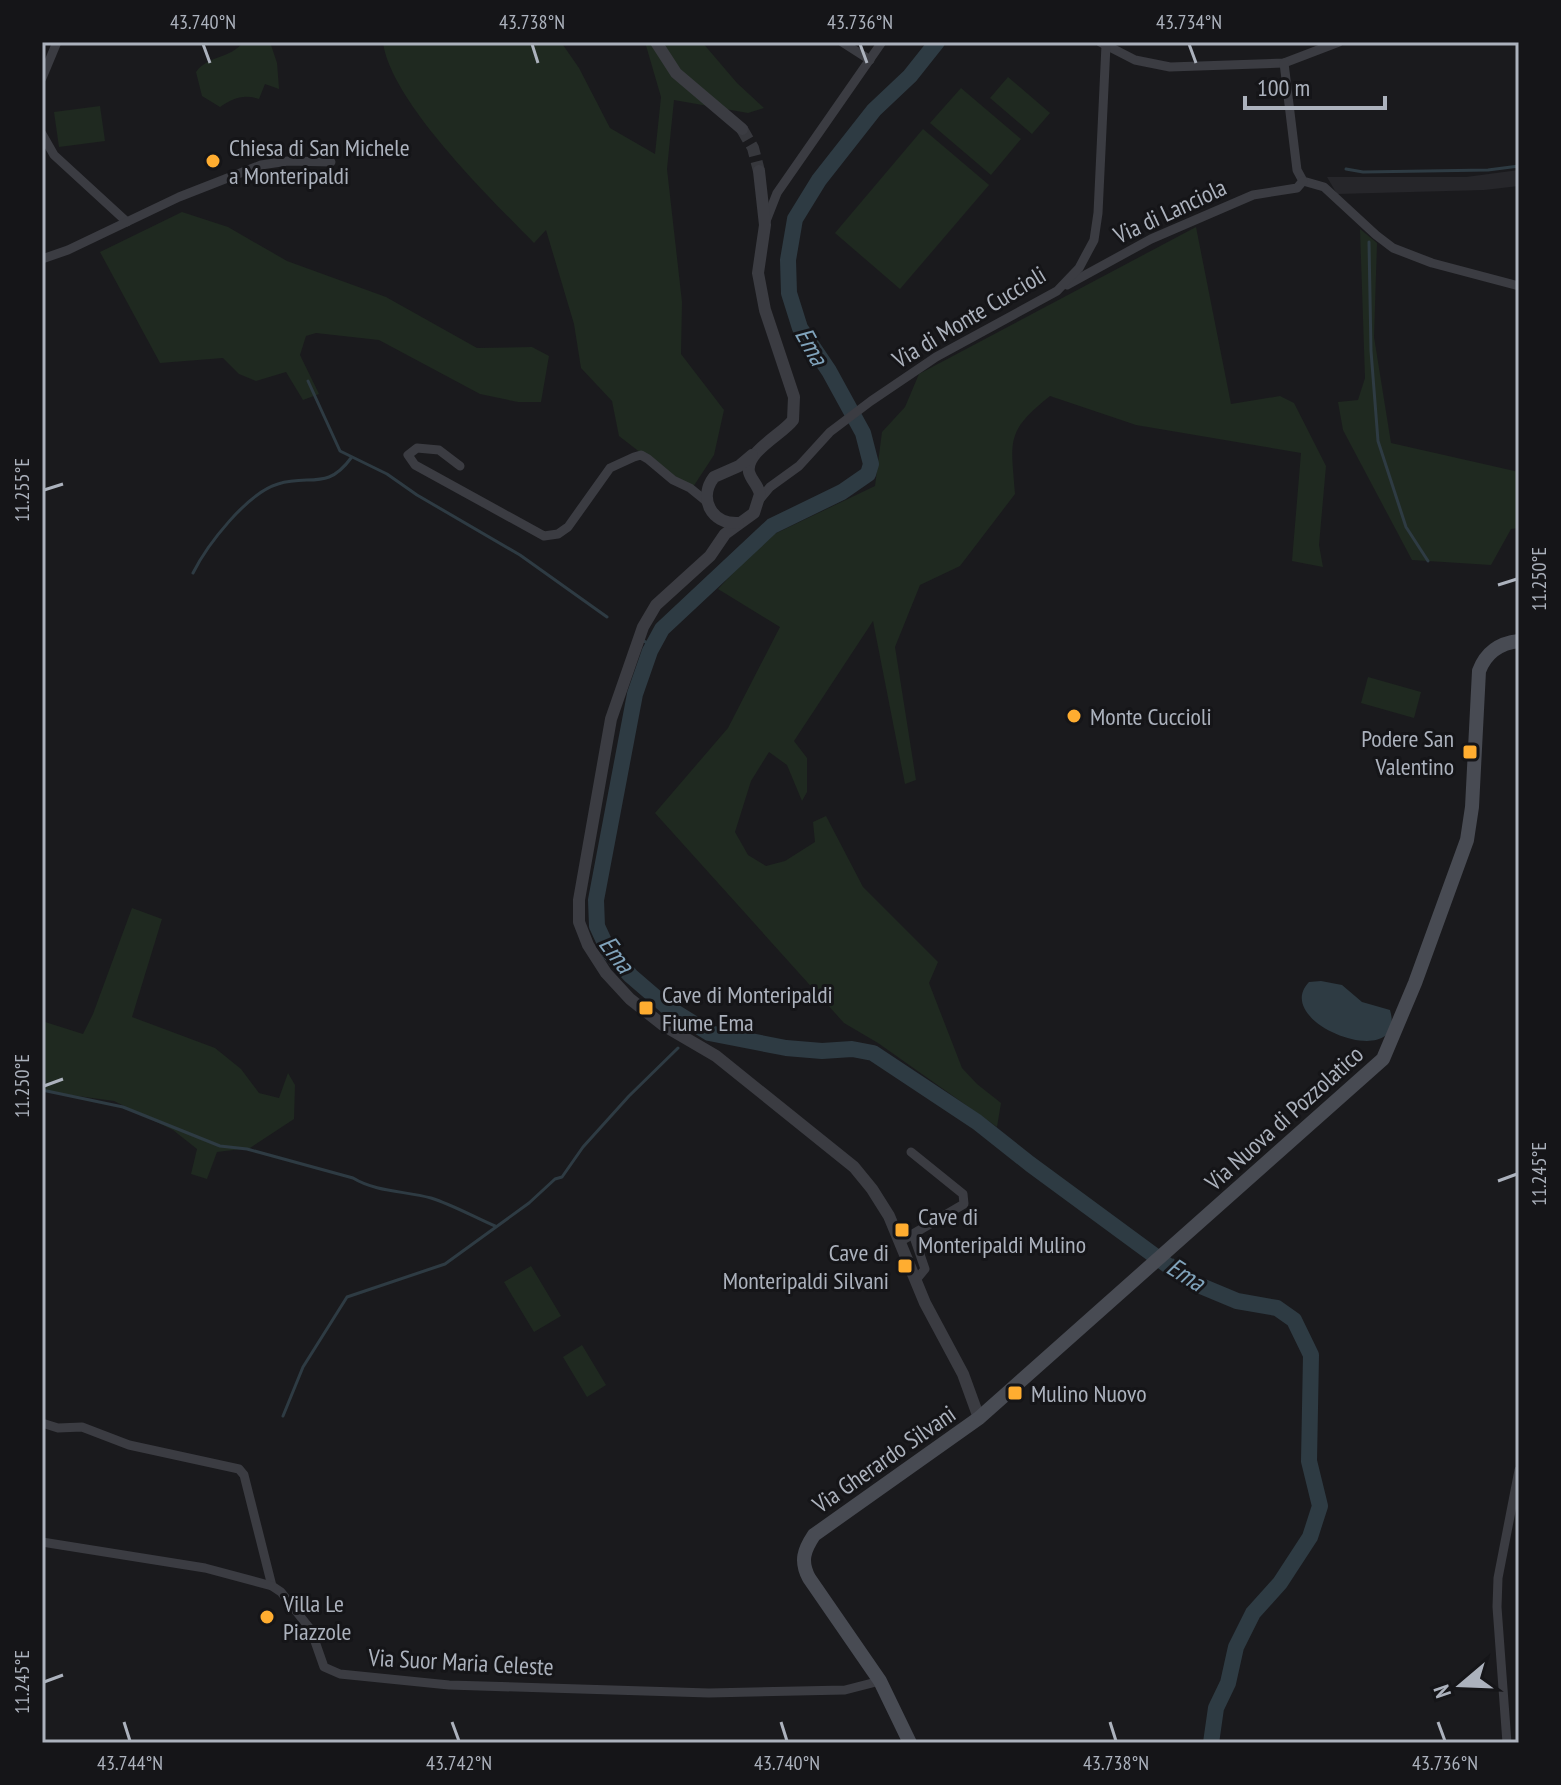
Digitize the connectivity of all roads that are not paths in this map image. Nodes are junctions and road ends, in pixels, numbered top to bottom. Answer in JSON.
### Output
{"nodes":[{"id":1,"x":57,"y":42,"type":"edge"},
{"id":2,"x":656,"y":42,"type":"edge"},
{"id":3,"x":842,"y":42,"type":"edge"},
{"id":4,"x":882,"y":42,"type":"edge"},
{"id":5,"x":1339,"y":42,"type":"edge"},
{"id":6,"x":1103,"y":44,"type":"edge"},
{"id":7,"x":870,"y":60,"type":"junction"},
{"id":8,"x":1284,"y":63,"type":"junction"},
{"id":9,"x":42,"y":78,"type":"edge"},
{"id":10,"x":742,"y":129,"type":"tunnel mouth"},
{"id":11,"x":42,"y":134,"type":"edge"},
{"id":12,"x":331,"y":162,"type":"dead end"},
{"id":13,"x":759,"y":171,"type":"tunnel mouth"},
{"id":14,"x":1303,"y":181,"type":"junction"},
{"id":15,"x":127,"y":222,"type":"junction"},
{"id":16,"x":765,"y":225,"type":"junction"},
{"id":17,"x":42,"y":259,"type":"edge"},
{"id":18,"x":1519,"y":286,"type":"edge"},
{"id":19,"x":1057,"y":291,"type":"junction"},
{"id":20,"x":759,"y":449,"type":"junction"},
{"id":21,"x":460,"y":466,"type":"dead end"},
{"id":22,"x":728,"y":470,"type":"junction"},
{"id":23,"x":751,"y":477,"type":"junction"},
{"id":24,"x":778,"y":481,"type":"junction"},
{"id":25,"x":708,"y":485,"type":"junction"},
{"id":26,"x":690,"y":488,"type":"junction"},
{"id":27,"x":706,"y":501,"type":"junction"},
{"id":28,"x":759,"y":501,"type":"junction"},
{"id":29,"x":721,"y":521,"type":"junction"},
{"id":30,"x":738,"y":523,"type":"junction"},
{"id":31,"x":720,"y":541,"type":"junction"},
{"id":32,"x":1519,"y":641,"type":"edge"},
{"id":33,"x":911,"y":1152,"type":"dead end"},
{"id":34,"x":907,"y":1238,"type":"junction"},
{"id":35,"x":979,"y":1418,"type":"junction"},
{"id":36,"x":42,"y":1423,"type":"edge"},
{"id":37,"x":1519,"y":1470,"type":"edge"},
{"id":38,"x":42,"y":1542,"type":"edge"},
{"id":39,"x":272,"y":1586,"type":"junction"},
{"id":40,"x":880,"y":1681,"type":"junction"},
{"id":41,"x":910,"y":1743,"type":"edge"},
{"id":42,"x":1507,"y":1743,"type":"edge"}],
"edges":[{"from":1,"to":9,"type":"street"},
{"from":2,"to":10,"type":"street"},
{"from":3,"to":7,"type":"street"},
{"from":4,"to":7,"type":"street"},
{"from":5,"to":8,"type":"street"},
{"from":6,"to":8,"type":"street"},
{"from":6,"to":19,"type":"street","name":"Via di Monte Cuccioli"},
{"from":7,"to":16,"type":"street"},
{"from":8,"to":14,"type":"street"},
{"from":11,"to":15,"type":"street"},
{"from":12,"to":15,"type":"street"},
{"from":13,"to":16,"type":"street"},
{"from":14,"to":18,"type":"street"},
{"from":14,"to":19,"type":"street","name":"Via di Lanciola"},
{"from":15,"to":17,"type":"street"},
{"from":16,"to":20,"type":"street"},
{"from":19,"to":24,"type":"street","name":"Via di Monte Cuccioli"},
{"from":20,"to":22,"type":"street"},
{"from":20,"to":23,"type":"street"},
{"from":21,"to":26,"type":"street"},
{"from":22,"to":23,"type":"street"},
{"from":22,"to":25,"type":"street"},
{"from":23,"to":24,"type":"street"},
{"from":23,"to":28,"type":"street"},
{"from":24,"to":28,"type":"street","name":"Via di Monte Cuccioli"},
{"from":25,"to":26,"type":"street"},
{"from":25,"to":27,"type":"street"},
{"from":26,"to":27,"type":"street"},
{"from":27,"to":29,"type":"street"},
{"from":28,"to":30,"type":"street"},
{"from":29,"to":30,"type":"street"},
{"from":29,"to":31,"type":"street"},
{"from":30,"to":31,"type":"street"},
{"from":31,"to":34,"type":"street"},
{"from":32,"to":35,"type":"main road","name":"Via Nuova di Pozzolatico"},
{"from":33,"to":34,"type":"street"},
{"from":34,"to":35,"type":"street"},
{"from":35,"to":40,"type":"main road","name":"Via Gherardo Silvani"},
{"from":36,"to":39,"type":"street"},
{"from":37,"to":42,"type":"street"},
{"from":38,"to":39,"type":"street"},
{"from":39,"to":40,"type":"street","name":"Via Suor Maria Celeste"},
{"from":40,"to":41,"type":"main road","name":"Via Gherardo Silvani"}]}
